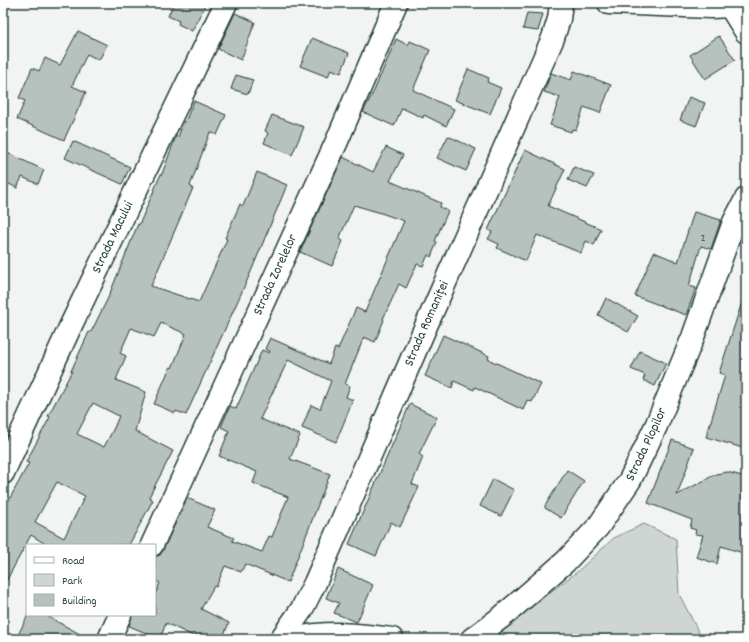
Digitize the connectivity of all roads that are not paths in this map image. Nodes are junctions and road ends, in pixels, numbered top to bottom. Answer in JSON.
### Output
{"nodes":[{"id":1,"x":226,"y":3,"type":"edge"},
{"id":2,"x":396,"y":3,"type":"edge"},
{"id":3,"x":561,"y":3,"type":"edge"},
{"id":4,"x":609,"y":3,"type":"edge"},
{"id":5,"x":729,"y":4,"type":"edge"},
{"id":6,"x":745,"y":30,"type":"edge"},
{"id":7,"x":746,"y":199,"type":"edge"},
{"id":8,"x":3,"y":473,"type":"edge"},
{"id":9,"x":152,"y":544,"type":"edge"},
{"id":10,"x":120,"y":616,"type":"edge"},
{"id":11,"x":109,"y":639,"type":"edge"},
{"id":12,"x":281,"y":639,"type":"edge"},
{"id":13,"x":293,"y":639,"type":"edge"},
{"id":14,"x":392,"y":639,"type":"edge"},
{"id":15,"x":472,"y":639,"type":"edge"}],
"edges":[{"from":1,"to":8,"type":"street","name":"Strada Macului"},
{"from":2,"to":9,"type":"street","name":"Strada Zorelelor"},
{"from":3,"to":12,"type":"street","name":"Strada Romaniței"},
{"from":4,"to":5,"type":"street"},
{"from":5,"to":6,"type":"street"},
{"from":7,"to":15,"type":"street","name":"Strada Plopilor"},
{"from":10,"to":11,"type":"street"},
{"from":13,"to":14,"type":"street"}]}
